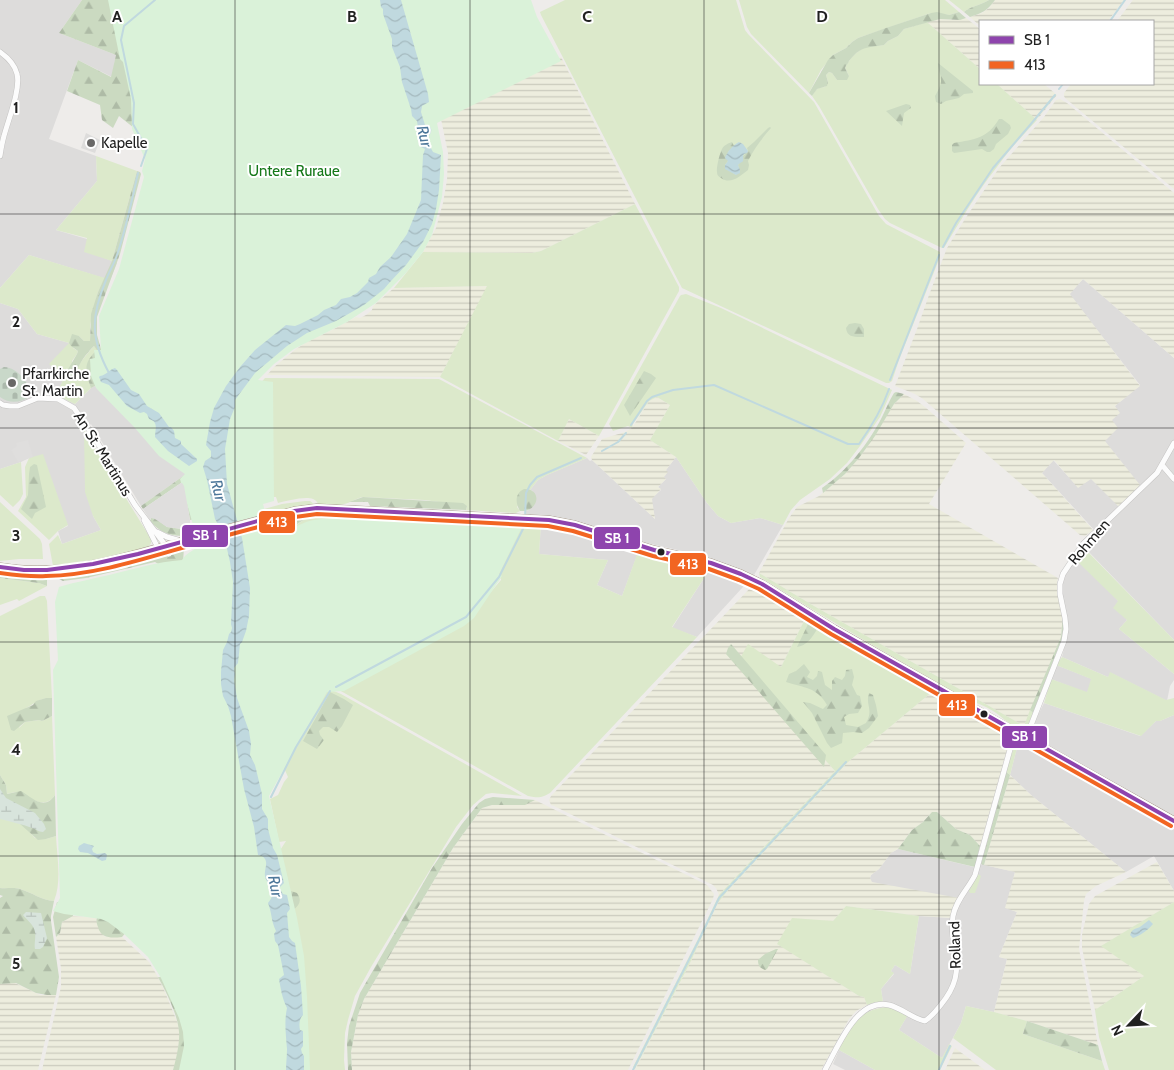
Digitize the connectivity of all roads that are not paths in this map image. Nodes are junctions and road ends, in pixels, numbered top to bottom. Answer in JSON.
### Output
{"nodes":[{"id":1,"x":0,"y":52,"type":"edge"},
{"id":2,"x":0,"y":154,"type":"edge"},
{"id":3,"x":0,"y":402,"type":"edge"},
{"id":4,"x":1174,"y":442,"type":"edge"},
{"id":5,"x":1162,"y":465,"type":"junction"},
{"id":6,"x":1174,"y":479,"type":"edge"},
{"id":7,"x":143,"y":517,"type":"junction"},
{"id":8,"x":155,"y":531,"type":"junction"},
{"id":9,"x":182,"y":541,"type":"junction"},
{"id":10,"x":162,"y":547,"type":"junction"},
{"id":11,"x":0,"y":567,"type":"edge"},
{"id":12,"x":1016,"y":733,"type":"junction"},
{"id":13,"x":1026,"y":738,"type":"junction"},
{"id":14,"x":1174,"y":821,"type":"edge"},
{"id":15,"x":825,"y":1070,"type":"edge"}],
"edges":[{"from":1,"to":2,"type":"street"},
{"from":3,"to":7,"type":"street","name":"An St. Martinus"},
{"from":4,"to":5,"type":"street","name":"Rohmen"},
{"from":5,"to":6,"type":"street"},
{"from":5,"to":13,"type":"street","name":"Rohmen"},
{"from":7,"to":8,"type":"street","name":"An St. Martinus"},
{"from":7,"to":10,"type":"street","name":"An St. Martinus"},
{"from":8,"to":9,"type":"street","name":"An St. Martinus"},
{"from":8,"to":10,"type":"street","name":"An St. Martinus"},
{"from":9,"to":10,"type":"main road"},
{"from":9,"to":12,"type":"main road"},
{"from":10,"to":11,"type":"main road"},
{"from":12,"to":13,"type":"main road"},
{"from":12,"to":15,"type":"street","name":"Rolland"},
{"from":13,"to":14,"type":"main road"}]}
